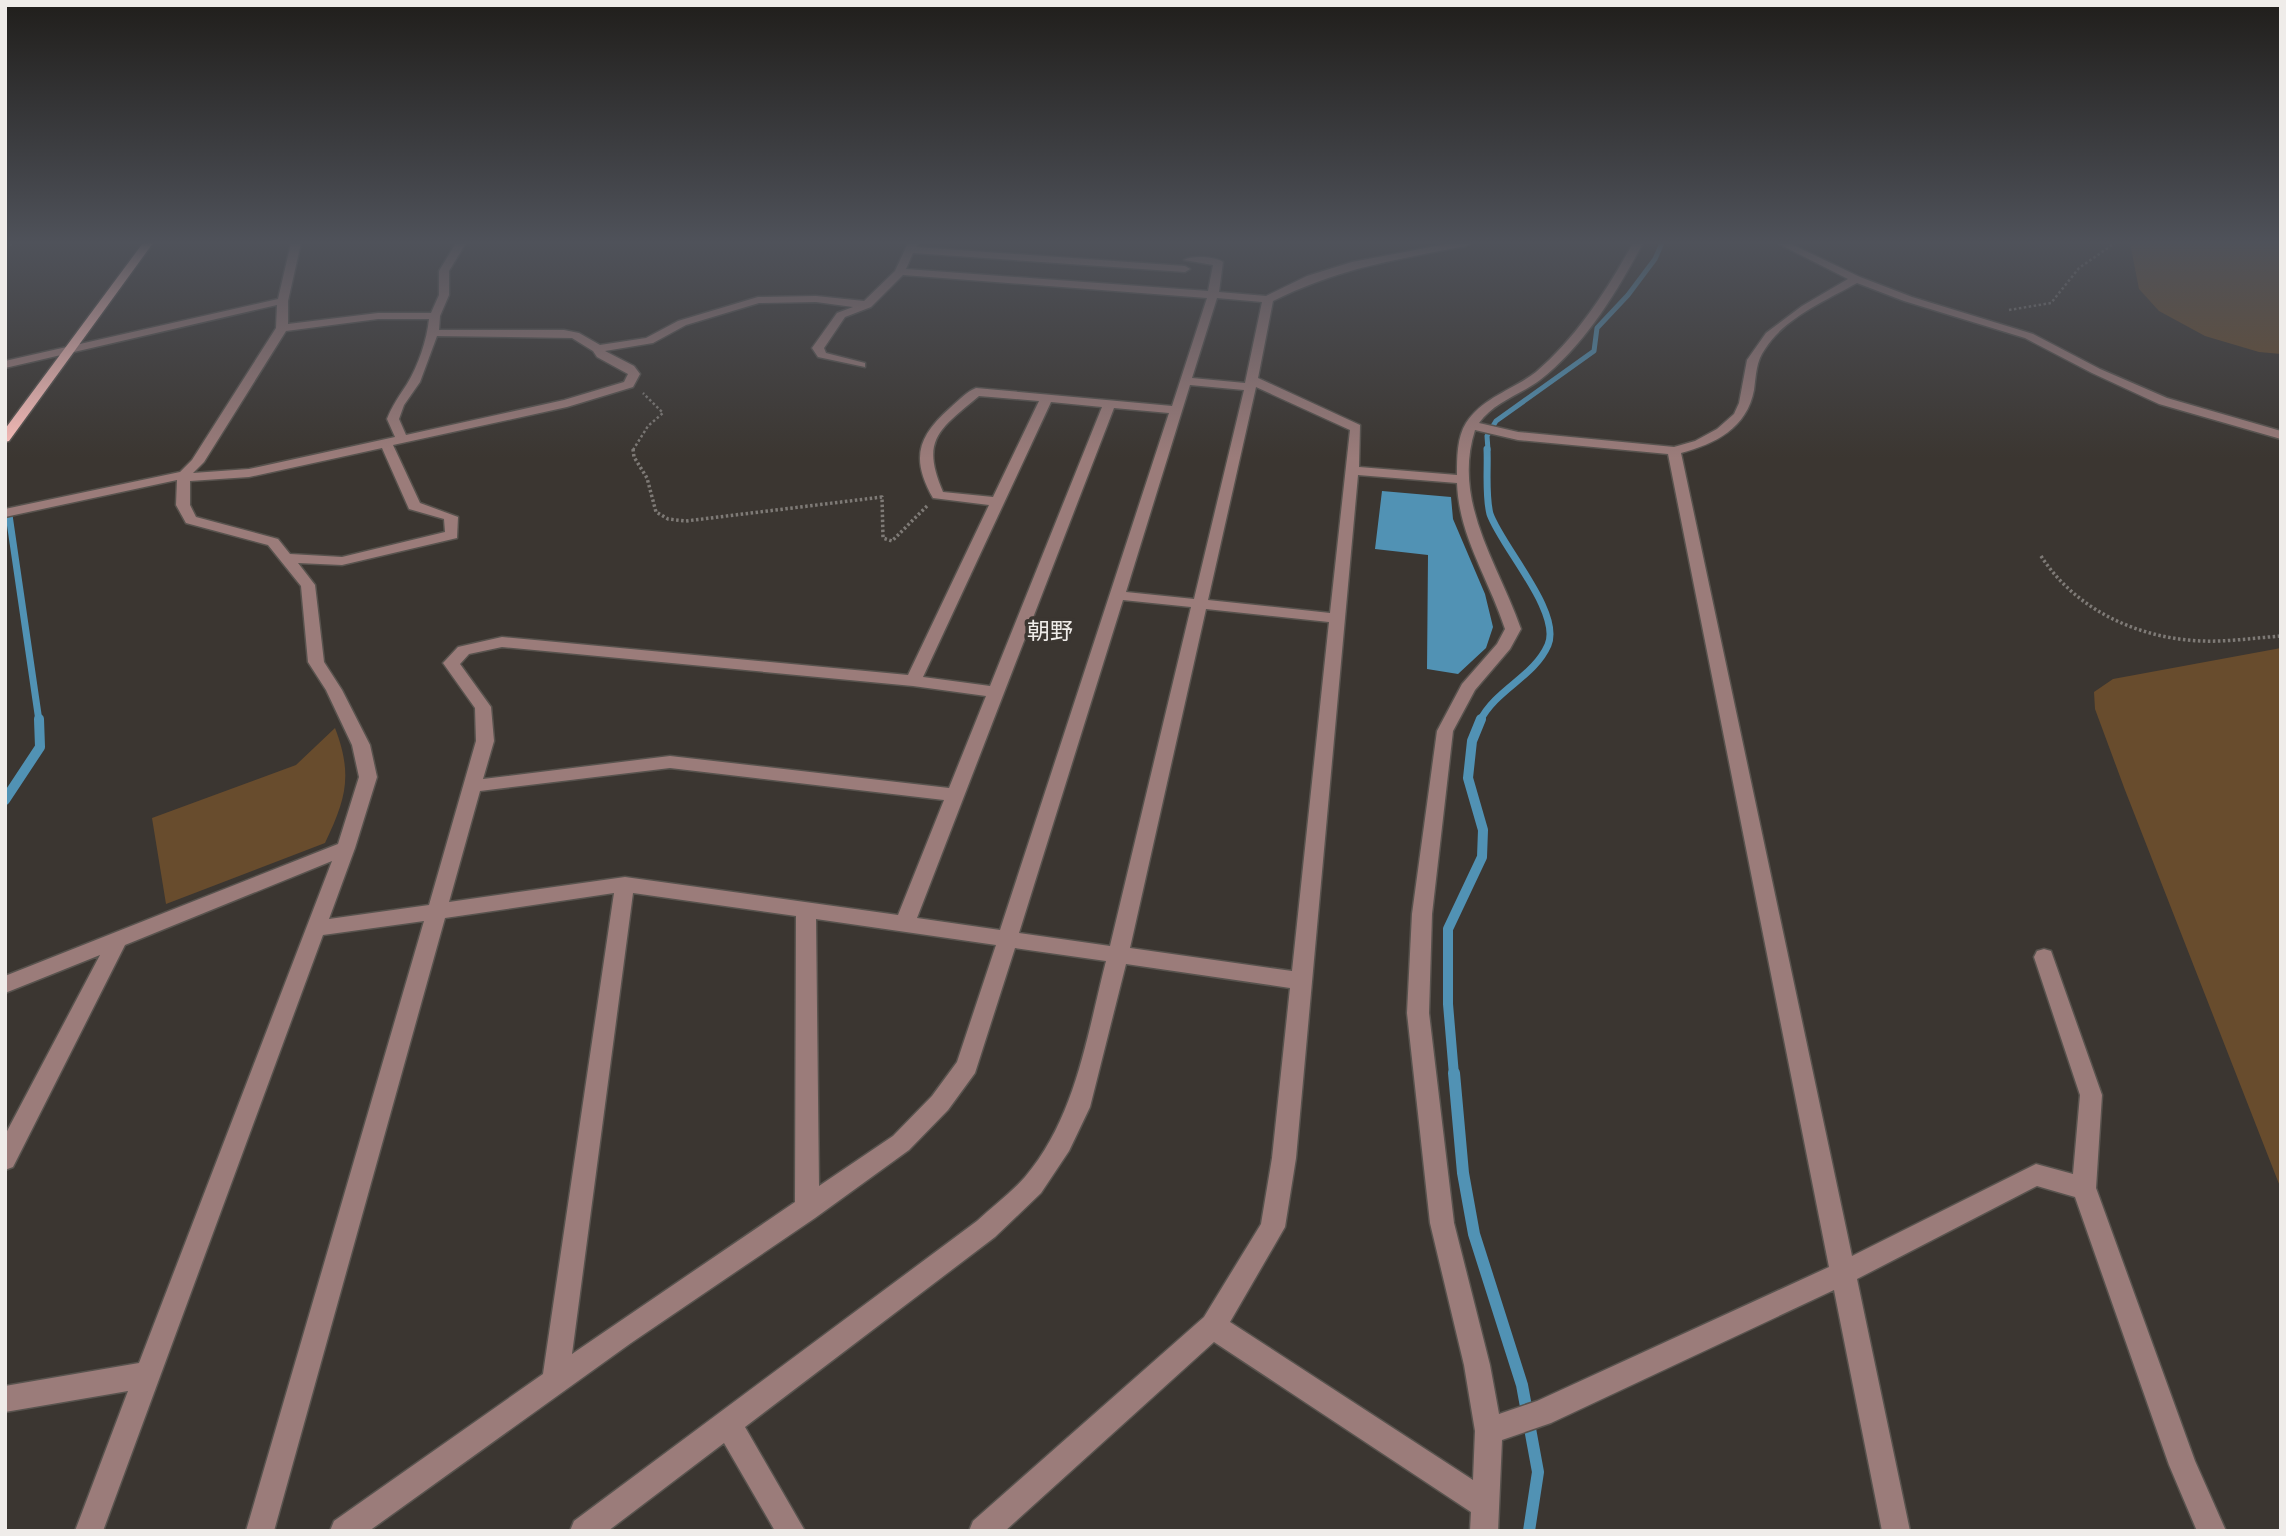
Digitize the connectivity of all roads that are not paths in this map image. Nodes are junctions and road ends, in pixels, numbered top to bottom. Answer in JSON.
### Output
{"nodes":[{"id":1,"x":95,"y":315,"type":"edge"},
{"id":2,"x":223,"y":315,"type":"edge"},
{"id":3,"x":282,"y":315,"type":"edge"},
{"id":4,"x":709,"y":315,"type":"edge"},
{"id":5,"x":841,"y":315,"type":"edge"},
{"id":6,"x":1207,"y":315,"type":"edge"},
{"id":7,"x":1265,"y":315,"type":"edge"},
{"id":8,"x":1590,"y":315,"type":"edge"},
{"id":9,"x":1798,"y":315,"type":"edge"},
{"id":10,"x":1965,"y":315,"type":"edge"},
{"id":11,"x":435,"y":316,"type":"joint"},
{"id":12,"x":282,"y":328,"type":"junction"},
{"id":13,"x":433,"y":333,"type":"junction"},
{"id":14,"x":598,"y":348,"type":"junction"},
{"id":15,"x":69,"y":350,"type":"junction"},
{"id":16,"x":5,"y":365,"type":"edge"},
{"id":17,"x":861,"y":365,"type":"dead end"},
{"id":18,"x":1185,"y":382,"type":"junction"},
{"id":19,"x":1251,"y":383,"type":"junction"},
{"id":20,"x":1047,"y":398,"type":"junction"},
{"id":21,"x":1109,"y":404,"type":"junction"},
{"id":22,"x":1176,"y":410,"type":"junction"},
{"id":23,"x":1471,"y":425,"type":"junction"},
{"id":24,"x":2281,"y":435,"type":"edge"},
{"id":25,"x":401,"y":437,"type":"junction"},
{"id":26,"x":5,"y":438,"type":"edge"},
{"id":27,"x":386,"y":443,"type":"junction"},
{"id":28,"x":1674,"y":451,"type":"junction"},
{"id":29,"x":1351,"y":470,"type":"junction"},
{"id":30,"x":184,"y":475,"type":"junction"},
{"id":31,"x":1466,"y":480,"type":"junction"},
{"id":32,"x":998,"y":502,"type":"junction"},
{"id":33,"x":5,"y":513,"type":"edge"},
{"id":34,"x":287,"y":558,"type":"junction"},
{"id":35,"x":1116,"y":595,"type":"junction"},
{"id":36,"x":1201,"y":604,"type":"junction"},
{"id":37,"x":1337,"y":618,"type":"junction"},
{"id":38,"x":913,"y":681,"type":"junction"},
{"id":39,"x":995,"y":692,"type":"junction"},
{"id":40,"x":473,"y":786,"type":"junction"},
{"id":41,"x":953,"y":795,"type":"junction"},
{"id":42,"x":346,"y":848,"type":"junction"},
{"id":43,"x":625,"y":884,"type":"junction"},
{"id":44,"x":436,"y":912,"type":"junction"},
{"id":45,"x":806,"y":912,"type":"junction"},
{"id":46,"x":904,"y":925,"type":"junction"},
{"id":47,"x":314,"y":929,"type":"junction"},
{"id":48,"x":119,"y":939,"type":"junction"},
{"id":49,"x":1009,"y":940,"type":"junction"},
{"id":50,"x":1118,"y":955,"type":"junction"},
{"id":51,"x":2044,"y":957,"type":"dead end"},
{"id":52,"x":1300,"y":981,"type":"junction"},
{"id":53,"x":5,"y":985,"type":"edge"},
{"id":54,"x":5,"y":1159,"type":"edge"},
{"id":55,"x":2084,"y":1188,"type":"junction"},
{"id":56,"x":807,"y":1210,"type":"junction"},
{"id":57,"x":1843,"y":1273,"type":"junction"},
{"id":58,"x":1213,"y":1326,"type":"junction"},
{"id":59,"x":147,"y":1375,"type":"junction"},
{"id":60,"x":555,"y":1381,"type":"junction"},
{"id":61,"x":5,"y":1399,"type":"edge"},
{"id":62,"x":727,"y":1422,"type":"junction"},
{"id":63,"x":1489,"y":1431,"type":"junction"},
{"id":64,"x":1485,"y":1518,"type":"edge"},
{"id":65,"x":89,"y":1531,"type":"edge"},
{"id":66,"x":261,"y":1531,"type":"edge"},
{"id":67,"x":344,"y":1531,"type":"edge"},
{"id":68,"x":584,"y":1531,"type":"edge"},
{"id":69,"x":790,"y":1531,"type":"edge"},
{"id":70,"x":983,"y":1531,"type":"edge"},
{"id":71,"x":1896,"y":1531,"type":"edge"},
{"id":72,"x":2212,"y":1531,"type":"edge"}],
"edges":[{"from":1,"to":15,"type":"main road"},
{"from":2,"to":15,"type":"street"},
{"from":3,"to":12,"type":"street"},
{"from":4,"to":14,"type":"street"},
{"from":5,"to":17,"type":"street"},
{"from":6,"to":18,"type":"street"},
{"from":7,"to":19,"type":"street"},
{"from":8,"to":23,"type":"street"},
{"from":9,"to":28,"type":"street"},
{"from":10,"to":24,"type":"street"},
{"from":11,"to":12,"type":"street"},
{"from":11,"to":13,"type":"street"},
{"from":12,"to":30,"type":"street"},
{"from":13,"to":14,"type":"street"},
{"from":13,"to":25,"type":"street"},
{"from":14,"to":25,"type":"street"},
{"from":15,"to":16,"type":"street"},
{"from":15,"to":26,"type":"main road"},
{"from":18,"to":19,"type":"street"},
{"from":18,"to":22,"type":"street"},
{"from":19,"to":29,"type":"street"},
{"from":19,"to":36,"type":"street"},
{"from":20,"to":21,"type":"street"},
{"from":20,"to":32,"type":"street"},
{"from":20,"to":32,"type":"street"},
{"from":21,"to":22,"type":"street"},
{"from":21,"to":39,"type":"street"},
{"from":22,"to":35,"type":"street"},
{"from":23,"to":28,"type":"street"},
{"from":23,"to":31,"type":"street"},
{"from":25,"to":27,"type":"street"},
{"from":27,"to":30,"type":"street"},
{"from":27,"to":34,"type":"street"},
{"from":28,"to":57,"type":"street"},
{"from":29,"to":31,"type":"street"},
{"from":29,"to":37,"type":"street"},
{"from":30,"to":33,"type":"street"},
{"from":30,"to":34,"type":"street"},
{"from":31,"to":63,"type":"street"},
{"from":32,"to":38,"type":"street"},
{"from":34,"to":42,"type":"street"},
{"from":35,"to":36,"type":"street"},
{"from":35,"to":49,"type":"street"},
{"from":36,"to":37,"type":"street"},
{"from":36,"to":50,"type":"street"},
{"from":37,"to":52,"type":"street"},
{"from":38,"to":39,"type":"street"},
{"from":38,"to":40,"type":"street"},
{"from":39,"to":41,"type":"street"},
{"from":40,"to":41,"type":"street"},
{"from":40,"to":44,"type":"street"},
{"from":41,"to":46,"type":"street"},
{"from":42,"to":47,"type":"street"},
{"from":42,"to":48,"type":"street"},
{"from":43,"to":44,"type":"street"},
{"from":43,"to":45,"type":"street"},
{"from":43,"to":60,"type":"street"},
{"from":44,"to":47,"type":"street"},
{"from":44,"to":66,"type":"street"},
{"from":45,"to":46,"type":"street"},
{"from":45,"to":56,"type":"street"},
{"from":46,"to":49,"type":"street"},
{"from":47,"to":59,"type":"street"},
{"from":48,"to":53,"type":"street"},
{"from":48,"to":54,"type":"street"},
{"from":49,"to":50,"type":"street"},
{"from":49,"to":56,"type":"street"},
{"from":50,"to":52,"type":"street"},
{"from":50,"to":62,"type":"street"},
{"from":51,"to":55,"type":"street"},
{"from":52,"to":58,"type":"street"},
{"from":55,"to":57,"type":"street"},
{"from":55,"to":72,"type":"street"},
{"from":56,"to":60,"type":"street"},
{"from":57,"to":63,"type":"street"},
{"from":57,"to":71,"type":"street"},
{"from":58,"to":64,"type":"street"},
{"from":58,"to":70,"type":"street"},
{"from":59,"to":61,"type":"street"},
{"from":59,"to":65,"type":"street"},
{"from":60,"to":67,"type":"street"},
{"from":62,"to":68,"type":"street"},
{"from":62,"to":69,"type":"street"},
{"from":63,"to":64,"type":"street"}]}
